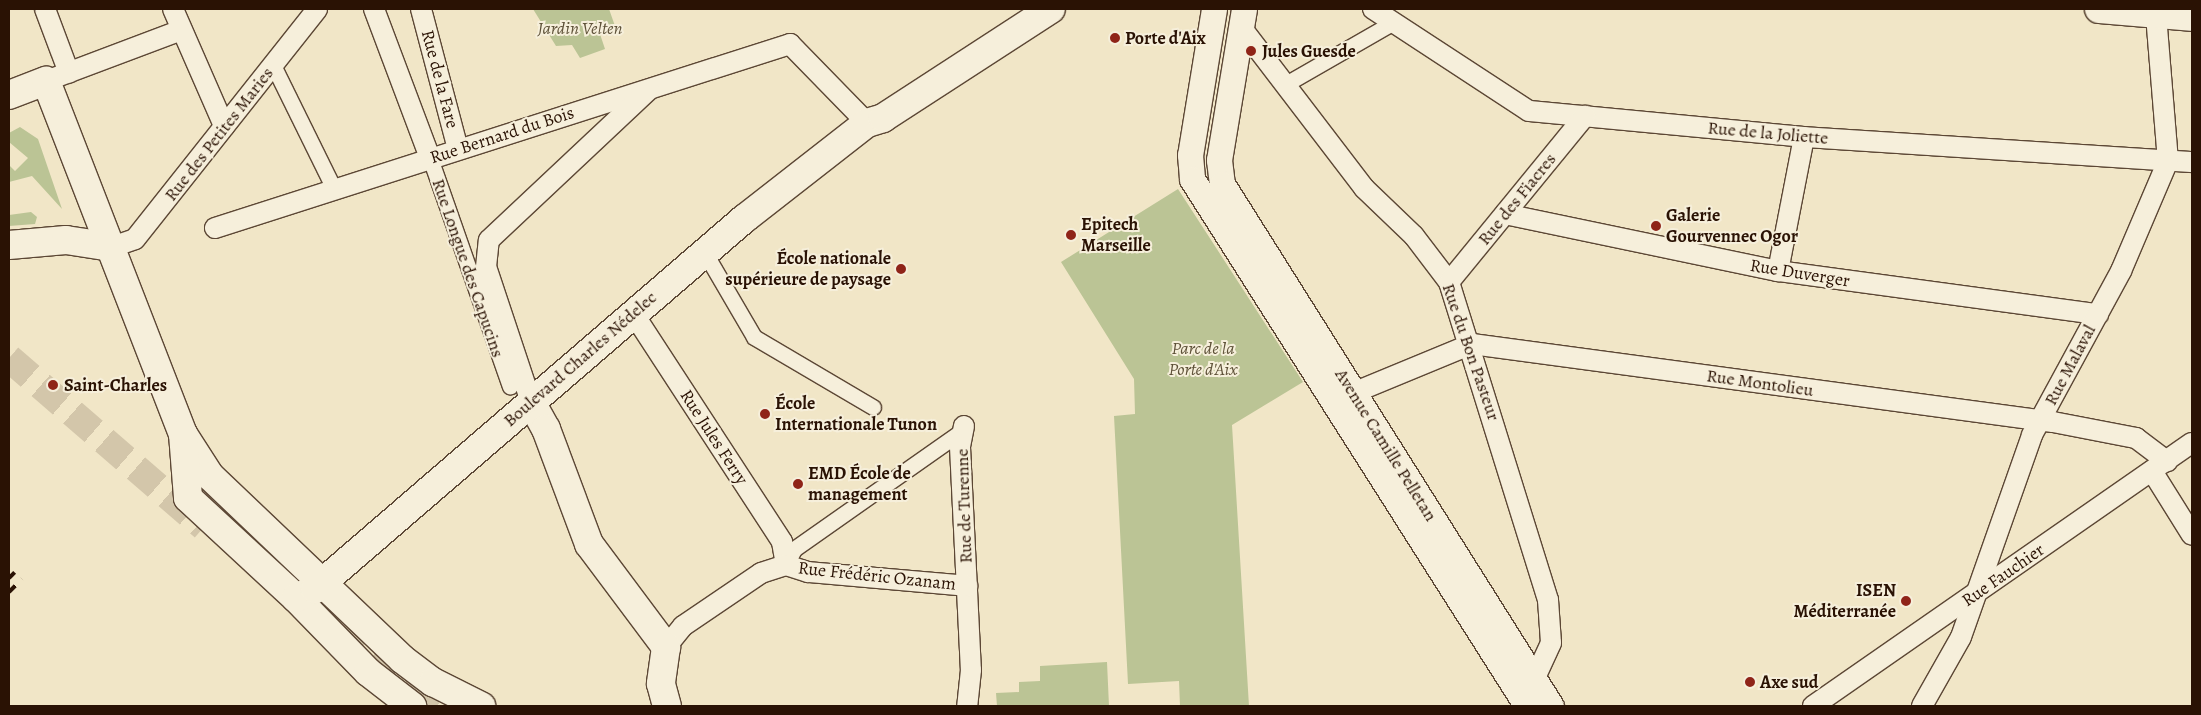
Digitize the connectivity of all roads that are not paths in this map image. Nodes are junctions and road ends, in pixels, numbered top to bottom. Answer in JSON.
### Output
{"nodes":[{"id":1,"x":45,"y":9,"type":"edge"},
{"id":2,"x":173,"y":9,"type":"edge"},
{"id":3,"x":317,"y":9,"type":"edge"},
{"id":4,"x":374,"y":9,"type":"edge"},
{"id":5,"x":421,"y":9,"type":"edge"},
{"id":6,"x":1026,"y":9,"type":"edge"},
{"id":7,"x":1051,"y":9,"type":"edge"},
{"id":8,"x":1214,"y":9,"type":"edge"},
{"id":9,"x":1373,"y":9,"type":"edge"},
{"id":10,"x":2099,"y":9,"type":"edge"},
{"id":11,"x":1242,"y":18,"type":"edge"},
{"id":12,"x":2181,"y":18,"type":"edge"},
{"id":13,"x":1392,"y":23,"type":"junction"},
{"id":14,"x":182,"y":30,"type":"junction"},
{"id":15,"x":273,"y":65,"type":"junction"},
{"id":16,"x":941,"y":72,"type":"junction"},
{"id":17,"x":58,"y":77,"type":"junction"},
{"id":18,"x":1284,"y":85,"type":"junction"},
{"id":19,"x":652,"y":87,"type":"junction"},
{"id":20,"x":9,"y":95,"type":"edge"},
{"id":21,"x":1584,"y":116,"type":"junction"},
{"id":22,"x":867,"y":123,"type":"junction"},
{"id":23,"x":224,"y":126,"type":"junction"},
{"id":24,"x":1804,"y":138,"type":"junction"},
{"id":25,"x":460,"y":153,"type":"junction"},
{"id":26,"x":430,"y":158,"type":"junction"},
{"id":27,"x":2168,"y":160,"type":"junction"},
{"id":28,"x":2192,"y":162,"type":"edge"},
{"id":29,"x":334,"y":189,"type":"junction"},
{"id":30,"x":1211,"y":189,"type":"junction"},
{"id":31,"x":1504,"y":214,"type":"junction"},
{"id":32,"x":215,"y":228,"type":"dead end"},
{"id":33,"x":9,"y":245,"type":"edge"},
{"id":34,"x":112,"y":247,"type":"junction"},
{"id":35,"x":705,"y":253,"type":"junction"},
{"id":36,"x":1778,"y":271,"type":"junction"},
{"id":37,"x":1450,"y":282,"type":"junction"},
{"id":38,"x":633,"y":313,"type":"junction"},
{"id":39,"x":2098,"y":314,"type":"junction"},
{"id":40,"x":1472,"y":344,"type":"junction"},
{"id":41,"x":1353,"y":393,"type":"junction"},
{"id":42,"x":520,"y":394,"type":"junction"},
{"id":43,"x":873,"y":407,"type":"dead end"},
{"id":44,"x":2040,"y":420,"type":"junction"},
{"id":45,"x":963,"y":429,"type":"joint"},
{"id":46,"x":183,"y":434,"type":"junction"},
{"id":47,"x":2192,"y":443,"type":"edge"},
{"id":48,"x":2160,"y":466,"type":"junction"},
{"id":49,"x":2192,"y":535,"type":"edge"},
{"id":50,"x":786,"y":565,"type":"junction"},
{"id":51,"x":320,"y":584,"type":"junction"},
{"id":52,"x":967,"y":586,"type":"junction"},
{"id":53,"x":1977,"y":593,"type":"junction"},
{"id":54,"x":296,"y":598,"type":"junction"},
{"id":55,"x":666,"y":647,"type":"junction"},
{"id":56,"x":1534,"y":680,"type":"junction"},
{"id":57,"x":659,"y":699,"type":"edge"},
{"id":58,"x":412,"y":706,"type":"edge"},
{"id":59,"x":481,"y":706,"type":"edge"},
{"id":60,"x":967,"y":706,"type":"edge"},
{"id":61,"x":1527,"y":706,"type":"edge"},
{"id":62,"x":1551,"y":706,"type":"edge"},
{"id":63,"x":1813,"y":706,"type":"edge"},
{"id":64,"x":1922,"y":706,"type":"edge"}],
"edges":[{"from":1,"to":17,"type":"street"},
{"from":2,"to":14,"type":"street"},
{"from":3,"to":15,"type":"street","name":"Rue des Petites Maries"},
{"from":4,"to":26,"type":"street","name":"Rue Longue des Capucins"},
{"from":5,"to":25,"type":"street","name":"Rue de la Fare"},
{"from":6,"to":16,"type":"main road"},
{"from":7,"to":16,"type":"main road"},
{"from":8,"to":30,"type":"street"},
{"from":9,"to":13,"type":"street","name":"Rue de la Joliette"},
{"from":10,"to":12,"type":"main road"},
{"from":11,"to":18,"type":"street","name":"Rue du Bon Pasteur"},
{"from":11,"to":30,"type":"street"},
{"from":12,"to":27,"type":"street","name":"Rue Malaval"},
{"from":13,"to":18,"type":"street"},
{"from":13,"to":21,"type":"street","name":"Rue de la Joliette"},
{"from":14,"to":17,"type":"street"},
{"from":14,"to":23,"type":"street"},
{"from":15,"to":23,"type":"street","name":"Rue des Petites Maries"},
{"from":15,"to":29,"type":"street"},
{"from":16,"to":22,"type":"main road","name":"Boulevard Charles Nédelec"},
{"from":17,"to":20,"type":"main road"},
{"from":17,"to":34,"type":"main road"},
{"from":18,"to":37,"type":"street","name":"Rue du Bon Pasteur"},
{"from":19,"to":22,"type":"street","name":"Rue Bernard du Bois"},
{"from":19,"to":25,"type":"street","name":"Rue Bernard du Bois"},
{"from":19,"to":42,"type":"street","name":"Rue Longue des Capucins"},
{"from":21,"to":24,"type":"street","name":"Rue de la Joliette"},
{"from":21,"to":31,"type":"street","name":"Rue des Fiacres"},
{"from":22,"to":35,"type":"main road","name":"Boulevard Charles Nédelec"},
{"from":23,"to":34,"type":"street","name":"Rue des Petites Maries"},
{"from":24,"to":27,"type":"street","name":"Rue de la Joliette"},
{"from":24,"to":36,"type":"street"},
{"from":25,"to":26,"type":"street","name":"Rue Bernard du Bois"},
{"from":26,"to":29,"type":"street","name":"Rue Bernard du Bois"},
{"from":26,"to":42,"type":"street","name":"Rue Longue des Capucins"},
{"from":27,"to":28,"type":"street","name":"Rue de la Joliette"},
{"from":27,"to":39,"type":"street","name":"Rue Malaval"},
{"from":29,"to":32,"type":"street","name":"Rue Bernard du Bois"},
{"from":30,"to":41,"type":"street","name":"Avenue Camille Pelletan"},
{"from":30,"to":61,"type":"street","name":"Avenue Camille Pelletan"},
{"from":31,"to":36,"type":"street","name":"Rue Duverger"},
{"from":31,"to":37,"type":"street","name":"Rue des Fiacres"},
{"from":33,"to":34,"type":"main road"},
{"from":34,"to":46,"type":"main road"},
{"from":35,"to":38,"type":"main road","name":"Boulevard Charles Nédelec"},
{"from":35,"to":43,"type":"street"},
{"from":36,"to":39,"type":"street","name":"Rue Duverger"},
{"from":37,"to":40,"type":"street","name":"Rue du Bon Pasteur"},
{"from":38,"to":42,"type":"main road","name":"Boulevard Charles Nédelec"},
{"from":38,"to":50,"type":"street","name":"Rue Jules Ferry"},
{"from":39,"to":44,"type":"street","name":"Rue Malaval"},
{"from":40,"to":41,"type":"street"},
{"from":40,"to":44,"type":"street","name":"Rue Montolieu"},
{"from":40,"to":56,"type":"street","name":"Rue du Bon Pasteur"},
{"from":41,"to":56,"type":"street","name":"Avenue Camille Pelletan"},
{"from":42,"to":51,"type":"main road","name":"Boulevard Charles Nédelec"},
{"from":42,"to":55,"type":"main road"},
{"from":44,"to":48,"type":"street","name":"Rue Montolieu"},
{"from":44,"to":53,"type":"street","name":"Rue Malaval"},
{"from":45,"to":50,"type":"street"},
{"from":45,"to":52,"type":"street","name":"Rue de Turenne"},
{"from":46,"to":51,"type":"main road"},
{"from":46,"to":54,"type":"main road"},
{"from":47,"to":48,"type":"street","name":"Rue Fauchier"},
{"from":48,"to":49,"type":"street"},
{"from":48,"to":53,"type":"street","name":"Rue Fauchier"},
{"from":50,"to":52,"type":"street","name":"Rue Frédéric Ozanam"},
{"from":50,"to":55,"type":"street","name":"Rue Frédéric Ozanam"},
{"from":51,"to":54,"type":"main road","name":"Boulevard Charles Nédelec"},
{"from":51,"to":59,"type":"main road"},
{"from":52,"to":60,"type":"street","name":"Rue de Turenne"},
{"from":53,"to":63,"type":"street","name":"Rue Fauchier"},
{"from":53,"to":64,"type":"street","name":"Rue Malaval"},
{"from":54,"to":58,"type":"main road"},
{"from":55,"to":57,"type":"main road"},
{"from":56,"to":62,"type":"street","name":"Avenue Camille Pelletan"}]}
